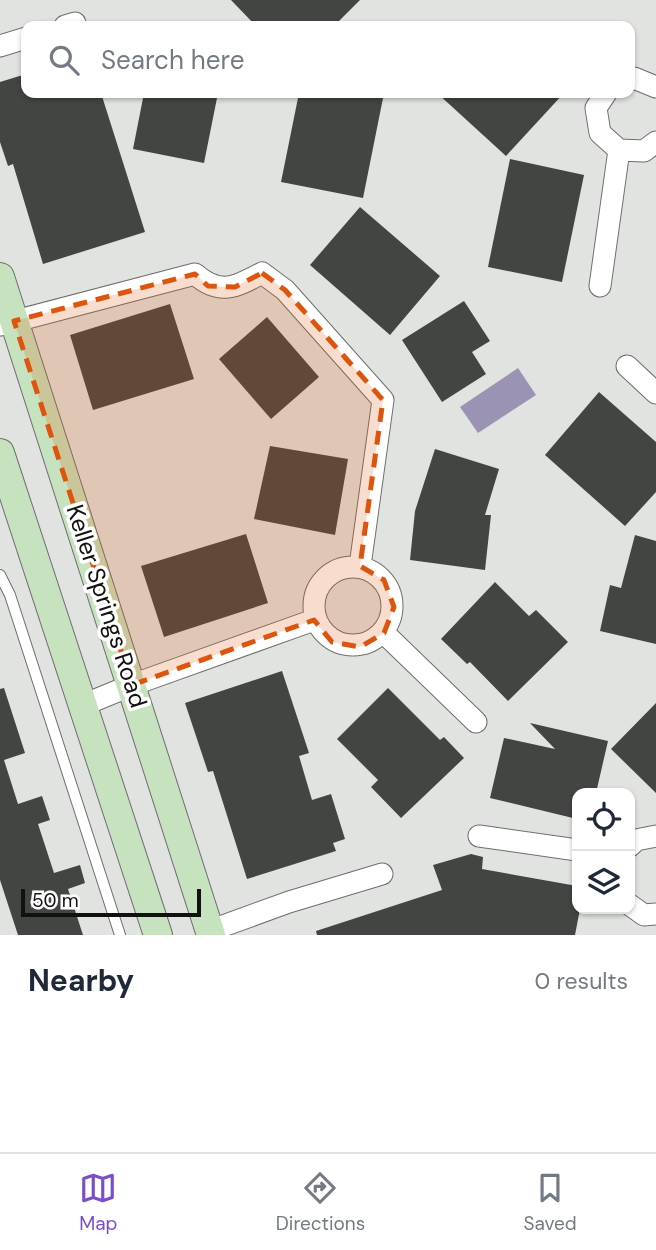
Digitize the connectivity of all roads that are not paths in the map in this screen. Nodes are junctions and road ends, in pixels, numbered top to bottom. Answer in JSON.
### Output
{"nodes":[{"id":1,"x":21,"y":40,"type":"edge"},
{"id":2,"x":0,"y":46,"type":"edge"},
{"id":3,"x":635,"y":78,"type":"edge"},
{"id":4,"x":656,"y":87,"type":"edge"},
{"id":5,"x":603,"y":98,"type":"edge"},
{"id":6,"x":656,"y":142,"type":"edge"},
{"id":7,"x":619,"y":150,"type":"junction"},
{"id":8,"x":0,"y":277,"type":"edge"},
{"id":9,"x":600,"y":286,"type":"dead end"},
{"id":10,"x":7,"y":323,"type":"edge"},
{"id":11,"x":627,"y":366,"type":"dead end"},
{"id":12,"x":656,"y":393,"type":"edge"},
{"id":13,"x":0,"y":453,"type":"edge"},
{"id":14,"x":360,"y":566,"type":"junction"},
{"id":15,"x":0,"y":575,"type":"edge"},
{"id":16,"x":314,"y":620,"type":"junction"},
{"id":17,"x":384,"y":633,"type":"junction"},
{"id":18,"x":132,"y":685,"type":"junction"},
{"id":19,"x":81,"y":706,"type":"junction"},
{"id":20,"x":476,"y":722,"type":"dead end"},
{"id":21,"x":480,"y":836,"type":"dead end"},
{"id":22,"x":656,"y":836,"type":"edge"},
{"id":23,"x":635,"y":841,"type":"edge"},
{"id":24,"x":572,"y":849,"type":"edge"},
{"id":25,"x":382,"y":874,"type":"dead end"},
{"id":26,"x":635,"y":909,"type":"edge"},
{"id":27,"x":656,"y":914,"type":"edge"},
{"id":28,"x":210,"y":933,"type":"edge"},
{"id":29,"x":120,"y":935,"type":"edge"},
{"id":30,"x":158,"y":935,"type":"edge"}],
"edges":[{"from":1,"to":2,"type":"street"},
{"from":3,"to":4,"type":"street"},
{"from":5,"to":7,"type":"street"},
{"from":6,"to":7,"type":"street"},
{"from":7,"to":9,"type":"street"},
{"from":8,"to":10,"type":"main road","name":"Keller Springs Road"},
{"from":10,"to":14,"type":"street"},
{"from":10,"to":18,"type":"main road","name":"Keller Springs Road"},
{"from":11,"to":12,"type":"street"},
{"from":13,"to":19,"type":"main road"},
{"from":14,"to":16,"type":"street"},
{"from":14,"to":17,"type":"street"},
{"from":15,"to":29,"type":"lane"},
{"from":16,"to":17,"type":"street"},
{"from":16,"to":18,"type":"street"},
{"from":17,"to":20,"type":"street"},
{"from":18,"to":19,"type":"street"},
{"from":18,"to":28,"type":"main road","name":"Keller Springs Road"},
{"from":19,"to":30,"type":"main road"},
{"from":21,"to":24,"type":"street"},
{"from":22,"to":23,"type":"street"},
{"from":25,"to":28,"type":"street"},
{"from":26,"to":27,"type":"street"}]}
